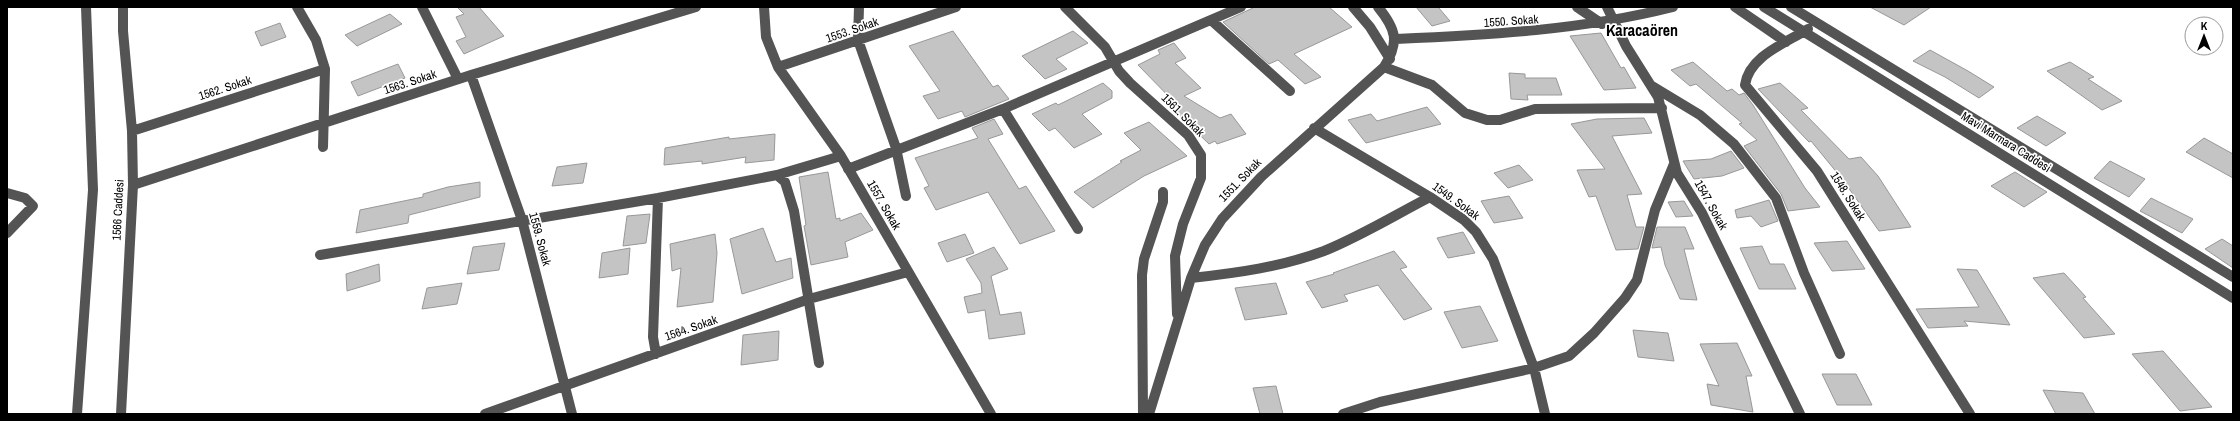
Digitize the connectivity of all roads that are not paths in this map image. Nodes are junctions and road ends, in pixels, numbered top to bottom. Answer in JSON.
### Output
{"nodes":[{"id":1,"x":86,"y":7,"type":"edge"},
{"id":2,"x":123,"y":7,"type":"edge"},
{"id":3,"x":296,"y":7,"type":"edge"},
{"id":4,"x":422,"y":7,"type":"edge"},
{"id":5,"x":696,"y":7,"type":"edge"},
{"id":6,"x":764,"y":7,"type":"edge"},
{"id":7,"x":859,"y":7,"type":"edge"},
{"id":8,"x":956,"y":7,"type":"edge"},
{"id":9,"x":1064,"y":7,"type":"edge"},
{"id":10,"x":1241,"y":7,"type":"edge"},
{"id":11,"x":1353,"y":7,"type":"edge"},
{"id":12,"x":1378,"y":7,"type":"edge"},
{"id":13,"x":1577,"y":7,"type":"edge"},
{"id":14,"x":1607,"y":7,"type":"edge"},
{"id":15,"x":1673,"y":7,"type":"edge"},
{"id":16,"x":1735,"y":7,"type":"edge"},
{"id":17,"x":1764,"y":7,"type":"edge"},
{"id":18,"x":1791,"y":7,"type":"edge"},
{"id":19,"x":1211,"y":20,"type":"junction"},
{"id":20,"x":1616,"y":22,"type":"junction"},
{"id":21,"x":1817,"y":23,"type":"junction"},
{"id":22,"x":1602,"y":24,"type":"junction"},
{"id":23,"x":1804,"y":32,"type":"junction"},
{"id":24,"x":1396,"y":39,"type":"junction"},
{"id":25,"x":858,"y":40,"type":"junction"},
{"id":26,"x":1786,"y":42,"type":"junction"},
{"id":27,"x":1113,"y":60,"type":"junction"},
{"id":28,"x":1387,"y":63,"type":"junction"},
{"id":29,"x":778,"y":68,"type":"junction"},
{"id":30,"x":325,"y":69,"type":"junction"},
{"id":31,"x":471,"y":75,"type":"junction"},
{"id":32,"x":458,"y":79,"type":"junction"},
{"id":33,"x":1652,"y":86,"type":"junction"},
{"id":34,"x":1290,"y":91,"type":"dead end"},
{"id":35,"x":1662,"y":108,"type":"junction"},
{"id":36,"x":1003,"y":109,"type":"junction"},
{"id":37,"x":325,"y":123,"type":"junction"},
{"id":38,"x":1314,"y":128,"type":"junction"},
{"id":39,"x":132,"y":131,"type":"junction"},
{"id":40,"x":323,"y":147,"type":"dead end"},
{"id":41,"x":896,"y":148,"type":"junction"},
{"id":42,"x":841,"y":156,"type":"junction"},
{"id":43,"x":1674,"y":164,"type":"junction"},
{"id":44,"x":848,"y":169,"type":"junction"},
{"id":45,"x":777,"y":175,"type":"junction"},
{"id":46,"x":133,"y":185,"type":"junction"},
{"id":47,"x":1163,"y":192,"type":"dead end"},
{"id":48,"x":7,"y":193,"type":"edge"},
{"id":49,"x":906,"y":196,"type":"dead end"},
{"id":50,"x":1430,"y":196,"type":"junction"},
{"id":51,"x":658,"y":198,"type":"junction"},
{"id":52,"x":522,"y":220,"type":"junction"},
{"id":53,"x":1078,"y":229,"type":"dead end"},
{"id":54,"x":7,"y":233,"type":"edge"},
{"id":55,"x":320,"y":255,"type":"dead end"},
{"id":56,"x":908,"y":272,"type":"junction"},
{"id":57,"x":2233,"y":277,"type":"edge"},
{"id":58,"x":1191,"y":278,"type":"junction"},
{"id":59,"x":2233,"y":298,"type":"edge"},
{"id":60,"x":808,"y":299,"type":"junction"},
{"id":61,"x":1177,"y":319,"type":"junction"},
{"id":62,"x":656,"y":354,"type":"junction"},
{"id":63,"x":1840,"y":354,"type":"dead end"},
{"id":64,"x":819,"y":363,"type":"dead end"},
{"id":65,"x":1534,"y":368,"type":"junction"},
{"id":66,"x":563,"y":386,"type":"junction"},
{"id":67,"x":77,"y":414,"type":"edge"},
{"id":68,"x":121,"y":414,"type":"edge"},
{"id":69,"x":485,"y":414,"type":"edge"},
{"id":70,"x":572,"y":414,"type":"edge"},
{"id":71,"x":991,"y":414,"type":"edge"},
{"id":72,"x":1143,"y":414,"type":"edge"},
{"id":73,"x":1149,"y":414,"type":"edge"},
{"id":74,"x":1343,"y":414,"type":"edge"},
{"id":75,"x":1545,"y":414,"type":"edge"},
{"id":76,"x":1800,"y":414,"type":"edge"},
{"id":77,"x":1970,"y":414,"type":"edge"}],
"edges":[{"from":1,"to":67,"type":"street"},
{"from":2,"to":39,"type":"street","name":"1566 Caddesi"},
{"from":3,"to":30,"type":"street"},
{"from":4,"to":32,"type":"street"},
{"from":5,"to":31,"type":"street","name":"1563. Sokak"},
{"from":6,"to":29,"type":"street","name":"1557. Sokak"},
{"from":7,"to":25,"type":"street"},
{"from":8,"to":25,"type":"street","name":"1553. Sokak"},
{"from":9,"to":27,"type":"street","name":"1561. Sokak"},
{"from":10,"to":19,"type":"street"},
{"from":11,"to":28,"type":"street"},
{"from":12,"to":24,"type":"street"},
{"from":13,"to":22,"type":"street"},
{"from":14,"to":20,"type":"street","name":"1547. Sokak"},
{"from":15,"to":20,"type":"street","name":"1550. Sokak"},
{"from":16,"to":26,"type":"street"},
{"from":17,"to":23,"type":"street","name":"Mavi Marmara Caddesi"},
{"from":18,"to":21,"type":"street"},
{"from":19,"to":27,"type":"street"},
{"from":19,"to":34,"type":"street"},
{"from":20,"to":22,"type":"street","name":"1550. Sokak"},
{"from":20,"to":33,"type":"street","name":"1547. Sokak"},
{"from":21,"to":23,"type":"street","name":"1548. Sokak"},
{"from":21,"to":57,"type":"street"},
{"from":22,"to":24,"type":"street","name":"1550. Sokak"},
{"from":23,"to":26,"type":"street","name":"1548. Sokak"},
{"from":23,"to":59,"type":"street","name":"Mavi Marmara Caddesi"},
{"from":24,"to":28,"type":"street"},
{"from":25,"to":29,"type":"street","name":"1553. Sokak"},
{"from":25,"to":41,"type":"street"},
{"from":26,"to":77,"type":"street","name":"1548. Sokak"},
{"from":27,"to":36,"type":"street"},
{"from":27,"to":61,"type":"street","name":"1561. Sokak"},
{"from":28,"to":35,"type":"street"},
{"from":28,"to":38,"type":"street","name":"1551. Sokak"},
{"from":29,"to":42,"type":"street","name":"1557. Sokak"},
{"from":30,"to":37,"type":"street"},
{"from":30,"to":39,"type":"street","name":"1562. Sokak"},
{"from":31,"to":32,"type":"street","name":"1563. Sokak"},
{"from":31,"to":52,"type":"street","name":"1559. Sokak"},
{"from":32,"to":37,"type":"street","name":"1563. Sokak"},
{"from":33,"to":35,"type":"street","name":"1547. Sokak"},
{"from":33,"to":63,"type":"street"},
{"from":35,"to":43,"type":"street","name":"1547. Sokak"},
{"from":36,"to":41,"type":"street"},
{"from":36,"to":53,"type":"street"},
{"from":37,"to":40,"type":"street"},
{"from":37,"to":46,"type":"street","name":"1563. Sokak"},
{"from":38,"to":50,"type":"street","name":"1549. Sokak"},
{"from":38,"to":58,"type":"street","name":"1551. Sokak"},
{"from":39,"to":46,"type":"street","name":"1566 Caddesi"},
{"from":41,"to":44,"type":"street"},
{"from":41,"to":49,"type":"street"},
{"from":42,"to":44,"type":"street","name":"1557. Sokak"},
{"from":42,"to":45,"type":"street"},
{"from":43,"to":65,"type":"street"},
{"from":43,"to":76,"type":"street","name":"1547. Sokak"},
{"from":44,"to":56,"type":"street","name":"1557. Sokak"},
{"from":45,"to":51,"type":"street"},
{"from":45,"to":60,"type":"street"},
{"from":46,"to":68,"type":"street","name":"1566 Caddesi"},
{"from":47,"to":72,"type":"street"},
{"from":48,"to":54,"type":"street"},
{"from":50,"to":58,"type":"street"},
{"from":50,"to":65,"type":"street","name":"1549. Sokak"},
{"from":51,"to":52,"type":"street"},
{"from":51,"to":62,"type":"street"},
{"from":52,"to":55,"type":"street"},
{"from":52,"to":66,"type":"street","name":"1559. Sokak"},
{"from":56,"to":60,"type":"street","name":"1564. Sokak"},
{"from":56,"to":71,"type":"street","name":"1557. Sokak"},
{"from":58,"to":61,"type":"street","name":"1551. Sokak"},
{"from":60,"to":62,"type":"street","name":"1564. Sokak"},
{"from":60,"to":64,"type":"street"},
{"from":61,"to":73,"type":"street","name":"1551. Sokak"},
{"from":62,"to":66,"type":"street","name":"1564. Sokak"},
{"from":65,"to":74,"type":"street"},
{"from":65,"to":75,"type":"street","name":"1549. Sokak"},
{"from":66,"to":69,"type":"street","name":"1564. Sokak"},
{"from":66,"to":70,"type":"street","name":"1559. Sokak"}]}
